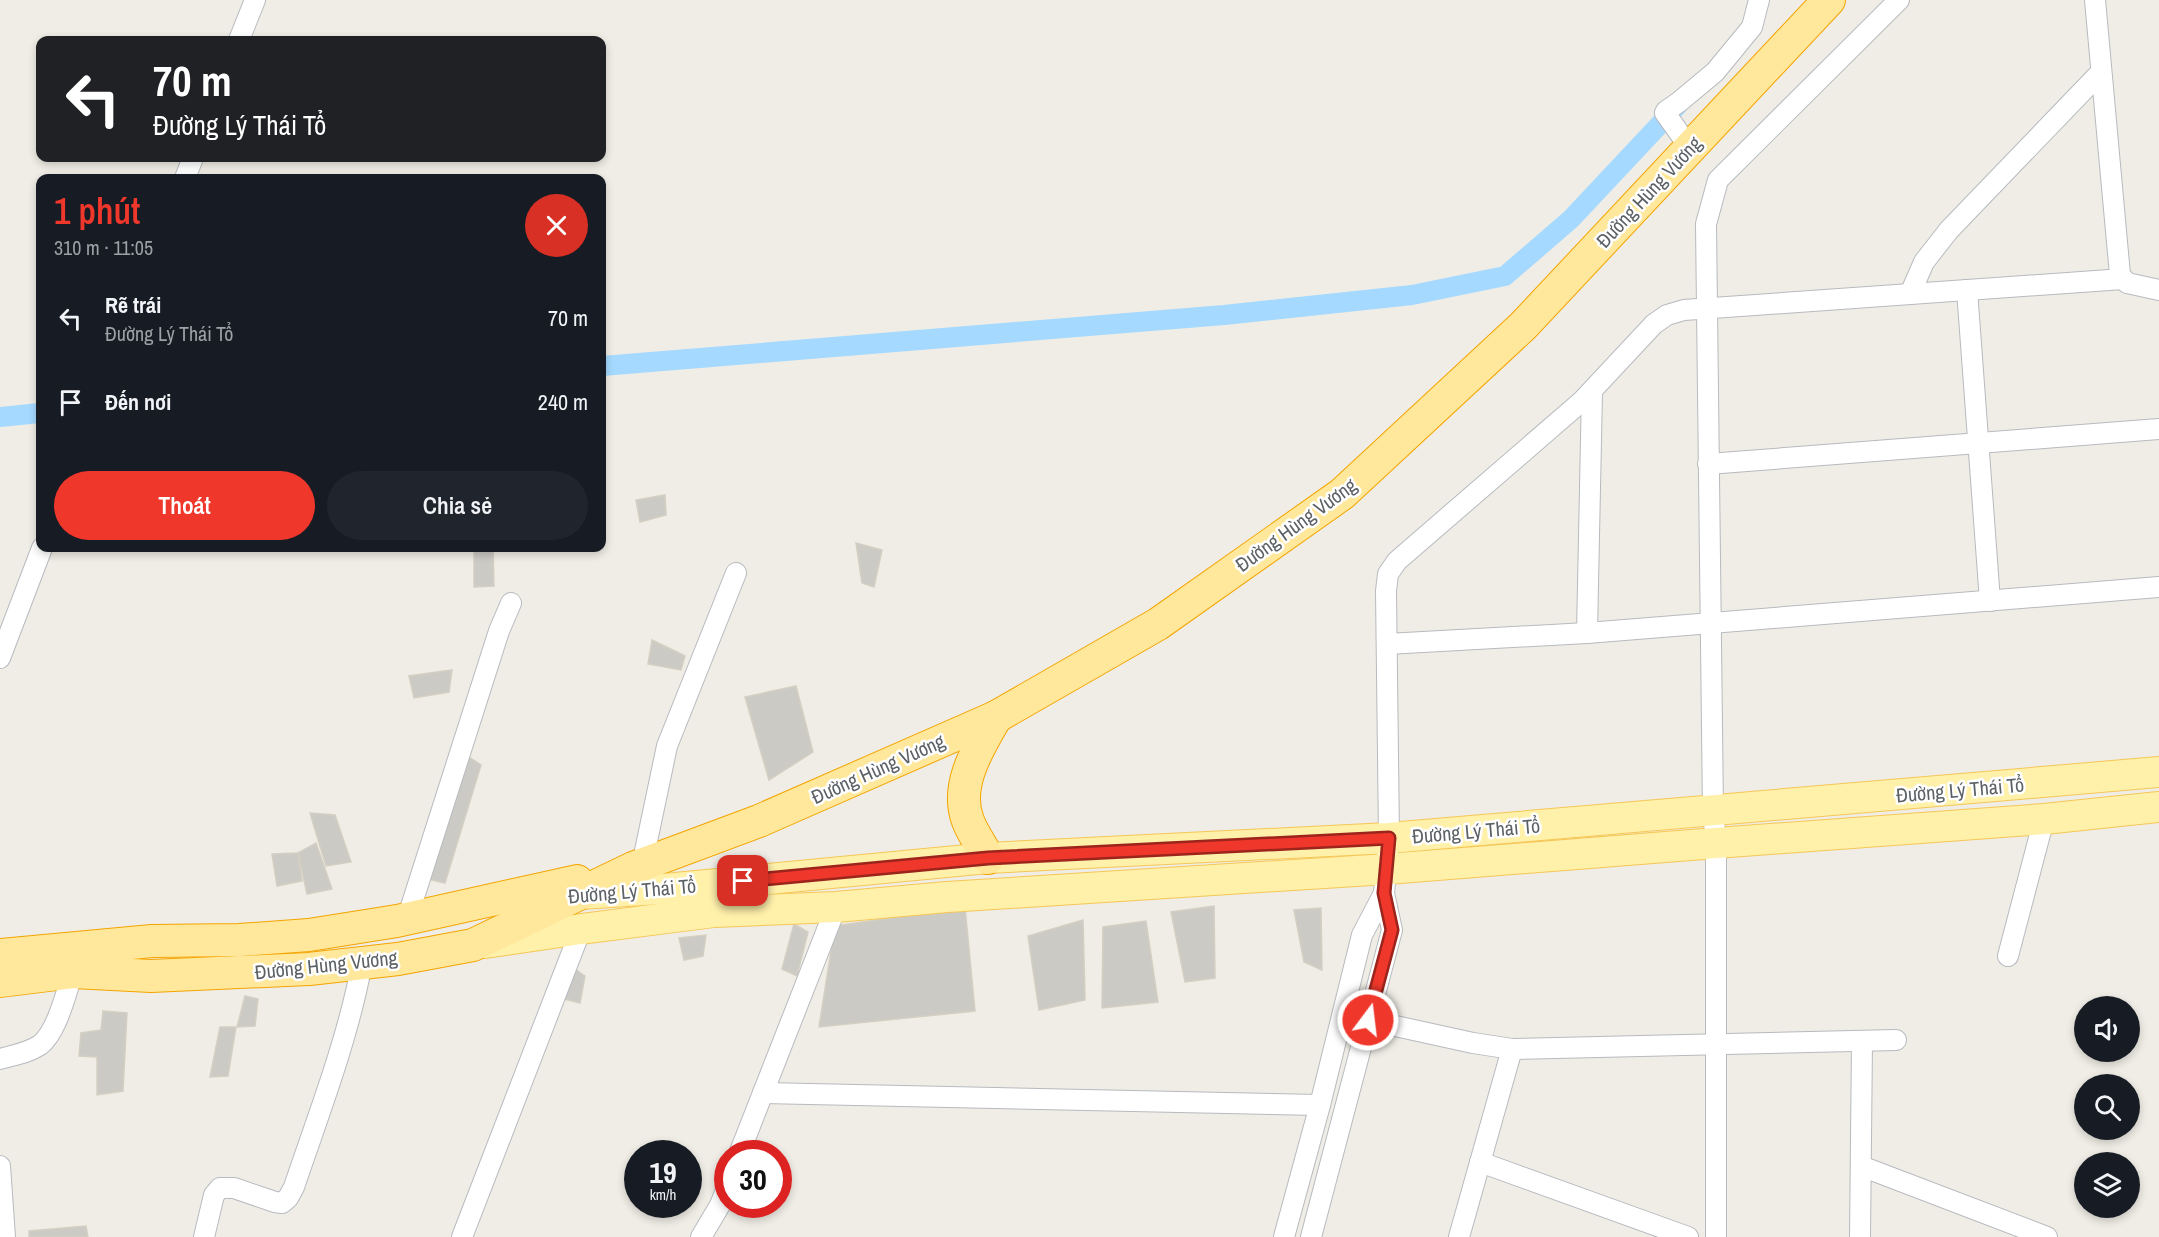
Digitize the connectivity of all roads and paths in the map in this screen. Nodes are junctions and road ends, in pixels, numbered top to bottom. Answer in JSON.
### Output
{"nodes":[{"id":1,"x":255,"y":0,"type":"edge"},
{"id":2,"x":1759,"y":0,"type":"edge"},
{"id":3,"x":1829,"y":0,"type":"edge"},
{"id":4,"x":1899,"y":0,"type":"edge"},
{"id":5,"x":2095,"y":0,"type":"edge"},
{"id":6,"x":241,"y":36,"type":"edge"},
{"id":7,"x":2101,"y":72,"type":"junction"},
{"id":8,"x":1681,"y":137,"type":"junction"},
{"id":9,"x":2123,"y":279,"type":"junction"},
{"id":10,"x":1967,"y":290,"type":"junction"},
{"id":11,"x":2159,"y":290,"type":"edge"},
{"id":12,"x":1910,"y":294,"type":"junction"},
{"id":13,"x":1706,"y":309,"type":"junction"},
{"id":14,"x":1592,"y":391,"type":"junction"},
{"id":15,"x":2159,"y":429,"type":"edge"},
{"id":16,"x":1978,"y":444,"type":"junction"},
{"id":17,"x":1708,"y":464,"type":"junction"},
{"id":18,"x":40,"y":552,"type":"edge"},
{"id":19,"x":736,"y":573,"type":"dead end"},
{"id":20,"x":2159,"y":587,"type":"edge"},
{"id":21,"x":1990,"y":601,"type":"junction"},
{"id":22,"x":510,"y":603,"type":"dead end"},
{"id":23,"x":1710,"y":623,"type":"junction"},
{"id":24,"x":1587,"y":633,"type":"junction"},
{"id":25,"x":1388,"y":644,"type":"junction"},
{"id":26,"x":0,"y":658,"type":"edge"},
{"id":27,"x":996,"y":717,"type":"junction"},
{"id":28,"x":2159,"y":772,"type":"edge"},
{"id":29,"x":2043,"y":783,"type":"junction"},
{"id":30,"x":1887,"y":796,"type":"junction"},
{"id":31,"x":2159,"y":807,"type":"edge"},
{"id":32,"x":1713,"y":811,"type":"junction"},
{"id":33,"x":2044,"y":819,"type":"junction"},
{"id":34,"x":1891,"y":830,"type":"junction"},
{"id":35,"x":1389,"y":838,"type":"junction"},
{"id":36,"x":1716,"y":843,"type":"junction"},
{"id":37,"x":988,"y":858,"type":"junction"},
{"id":38,"x":945,"y":862,"type":"junction"},
{"id":39,"x":638,"y":867,"type":"junction"},
{"id":40,"x":1386,"y":881,"type":"junction"},
{"id":41,"x":579,"y":894,"type":"junction"},
{"id":42,"x":947,"y":897,"type":"junction"},
{"id":43,"x":470,"y":906,"type":"junction"},
{"id":44,"x":836,"y":906,"type":"junction"},
{"id":45,"x":407,"y":919,"type":"junction"},
{"id":46,"x":581,"y":929,"type":"junction"},
{"id":47,"x":473,"y":945,"type":"junction"},
{"id":48,"x":0,"y":955,"type":"edge"},
{"id":49,"x":2008,"y":956,"type":"dead end"},
{"id":50,"x":363,"y":963,"type":"junction"},
{"id":51,"x":73,"y":972,"type":"junction"},
{"id":52,"x":0,"y":981,"type":"edge"},
{"id":53,"x":1368,"y":1020,"type":"junction"},
{"id":54,"x":1896,"y":1040,"type":"dead end"},
{"id":55,"x":1862,"y":1041,"type":"junction"},
{"id":56,"x":1716,"y":1044,"type":"junction"},
{"id":57,"x":1512,"y":1048,"type":"junction"},
{"id":58,"x":0,"y":1059,"type":"edge"},
{"id":59,"x":762,"y":1093,"type":"junction"},
{"id":60,"x":1320,"y":1105,"type":"junction"},
{"id":61,"x":744,"y":1140,"type":"edge"},
{"id":62,"x":1480,"y":1162,"type":"junction"},
{"id":63,"x":0,"y":1166,"type":"edge"},
{"id":64,"x":1861,"y":1166,"type":"junction"},
{"id":65,"x":714,"y":1215,"type":"edge"},
{"id":66,"x":5,"y":1237,"type":"edge"},
{"id":67,"x":204,"y":1237,"type":"edge"},
{"id":68,"x":462,"y":1237,"type":"edge"},
{"id":69,"x":701,"y":1237,"type":"edge"},
{"id":70,"x":1284,"y":1237,"type":"edge"},
{"id":71,"x":1311,"y":1237,"type":"edge"},
{"id":72,"x":1459,"y":1237,"type":"edge"},
{"id":73,"x":1688,"y":1237,"type":"edge"},
{"id":74,"x":1716,"y":1237,"type":"edge"},
{"id":75,"x":1860,"y":1237,"type":"edge"},
{"id":76,"x":2047,"y":1237,"type":"edge"}],
"edges":[{"from":1,"to":6,"type":"street"},
{"from":2,"to":8,"type":"street"},
{"from":3,"to":8,"type":"highway","name":"Đường Hùng Vương"},
{"from":4,"to":13,"type":"street"},
{"from":5,"to":7,"type":"street"},
{"from":7,"to":9,"type":"street"},
{"from":7,"to":12,"type":"street"},
{"from":8,"to":27,"type":"highway","name":"Đường Hùng Vương"},
{"from":9,"to":10,"type":"street"},
{"from":9,"to":11,"type":"street"},
{"from":10,"to":12,"type":"street"},
{"from":10,"to":16,"type":"street"},
{"from":12,"to":13,"type":"street"},
{"from":13,"to":14,"type":"street"},
{"from":13,"to":17,"type":"street"},
{"from":14,"to":24,"type":"street"},
{"from":14,"to":25,"type":"street"},
{"from":15,"to":16,"type":"street"},
{"from":16,"to":17,"type":"street"},
{"from":16,"to":21,"type":"street"},
{"from":17,"to":23,"type":"street"},
{"from":18,"to":26,"type":"street"},
{"from":19,"to":39,"type":"street"},
{"from":20,"to":21,"type":"street"},
{"from":21,"to":23,"type":"street"},
{"from":22,"to":45,"type":"street"},
{"from":23,"to":24,"type":"street"},
{"from":23,"to":32,"type":"street"},
{"from":24,"to":25,"type":"street"},
{"from":25,"to":35,"type":"street"},
{"from":27,"to":37,"type":"highway"},
{"from":27,"to":39,"type":"highway","name":"Đường Hùng Vương"},
{"from":28,"to":29,"type":"main road","name":"Đường Lý Thái Tổ"},
{"from":29,"to":30,"type":"main road","name":"Đường Lý Thái Tổ"},
{"from":29,"to":33,"type":"main road"},
{"from":30,"to":32,"type":"main road","name":"Đường Lý Thái Tổ"},
{"from":30,"to":34,"type":"main road"},
{"from":31,"to":33,"type":"main road","name":"Đường Lý Thái Tổ"},
{"from":32,"to":35,"type":"main road","name":"Đường Lý Thái Tổ"},
{"from":32,"to":36,"type":"street"},
{"from":33,"to":34,"type":"main road","name":"Đường Lý Thái Tổ"},
{"from":33,"to":49,"type":"street"},
{"from":34,"to":36,"type":"main road","name":"Đường Lý Thái Tổ"},
{"from":35,"to":37,"type":"main road","name":"Đường Lý Thái Tổ"},
{"from":35,"to":40,"type":"street"},
{"from":36,"to":40,"type":"main road","name":"Đường Lý Thái Tổ"},
{"from":36,"to":56,"type":"street"},
{"from":37,"to":38,"type":"main road","name":"Đường Lý Thái Tổ"},
{"from":38,"to":41,"type":"main road","name":"Đường Lý Thái Tổ"},
{"from":38,"to":42,"type":"main road"},
{"from":39,"to":41,"type":"highway","name":"Đường Hùng Vương"},
{"from":39,"to":43,"type":"highway","name":"Đường Hùng Vương"},
{"from":40,"to":42,"type":"main road","name":"Đường Lý Thái Tổ"},
{"from":40,"to":53,"type":"street"},
{"from":40,"to":60,"type":"street"},
{"from":41,"to":43,"type":"main road","name":"Đường Lý Thái Tổ"},
{"from":41,"to":47,"type":"highway","name":"Đường Hùng Vương"},
{"from":42,"to":44,"type":"main road","name":"Đường Lý Thái Tổ"},
{"from":43,"to":45,"type":"highway","name":"Đường Hùng Vương"},
{"from":44,"to":46,"type":"main road","name":"Đường Lý Thái Tổ"},
{"from":44,"to":59,"type":"street"},
{"from":45,"to":48,"type":"highway","name":"Đường Hùng Vương"},
{"from":46,"to":47,"type":"main road","name":"Đường Lý Thái Tổ"},
{"from":46,"to":68,"type":"street"},
{"from":47,"to":50,"type":"highway","name":"Đường Hùng Vương"},
{"from":50,"to":51,"type":"highway","name":"Đường Hùng Vương"},
{"from":50,"to":67,"type":"street"},
{"from":51,"to":52,"type":"highway","name":"Đường Hùng Vương"},
{"from":51,"to":58,"type":"street"},
{"from":53,"to":57,"type":"street"},
{"from":53,"to":71,"type":"street"},
{"from":54,"to":55,"type":"street"},
{"from":55,"to":56,"type":"street"},
{"from":55,"to":64,"type":"street"},
{"from":56,"to":57,"type":"street"},
{"from":56,"to":74,"type":"street"},
{"from":57,"to":62,"type":"street"},
{"from":59,"to":60,"type":"street"},
{"from":59,"to":61,"type":"street"},
{"from":60,"to":70,"type":"street"},
{"from":62,"to":72,"type":"street"},
{"from":62,"to":73,"type":"street"},
{"from":63,"to":66,"type":"street"},
{"from":64,"to":75,"type":"street"},
{"from":64,"to":76,"type":"street"},
{"from":65,"to":69,"type":"street"}]}
